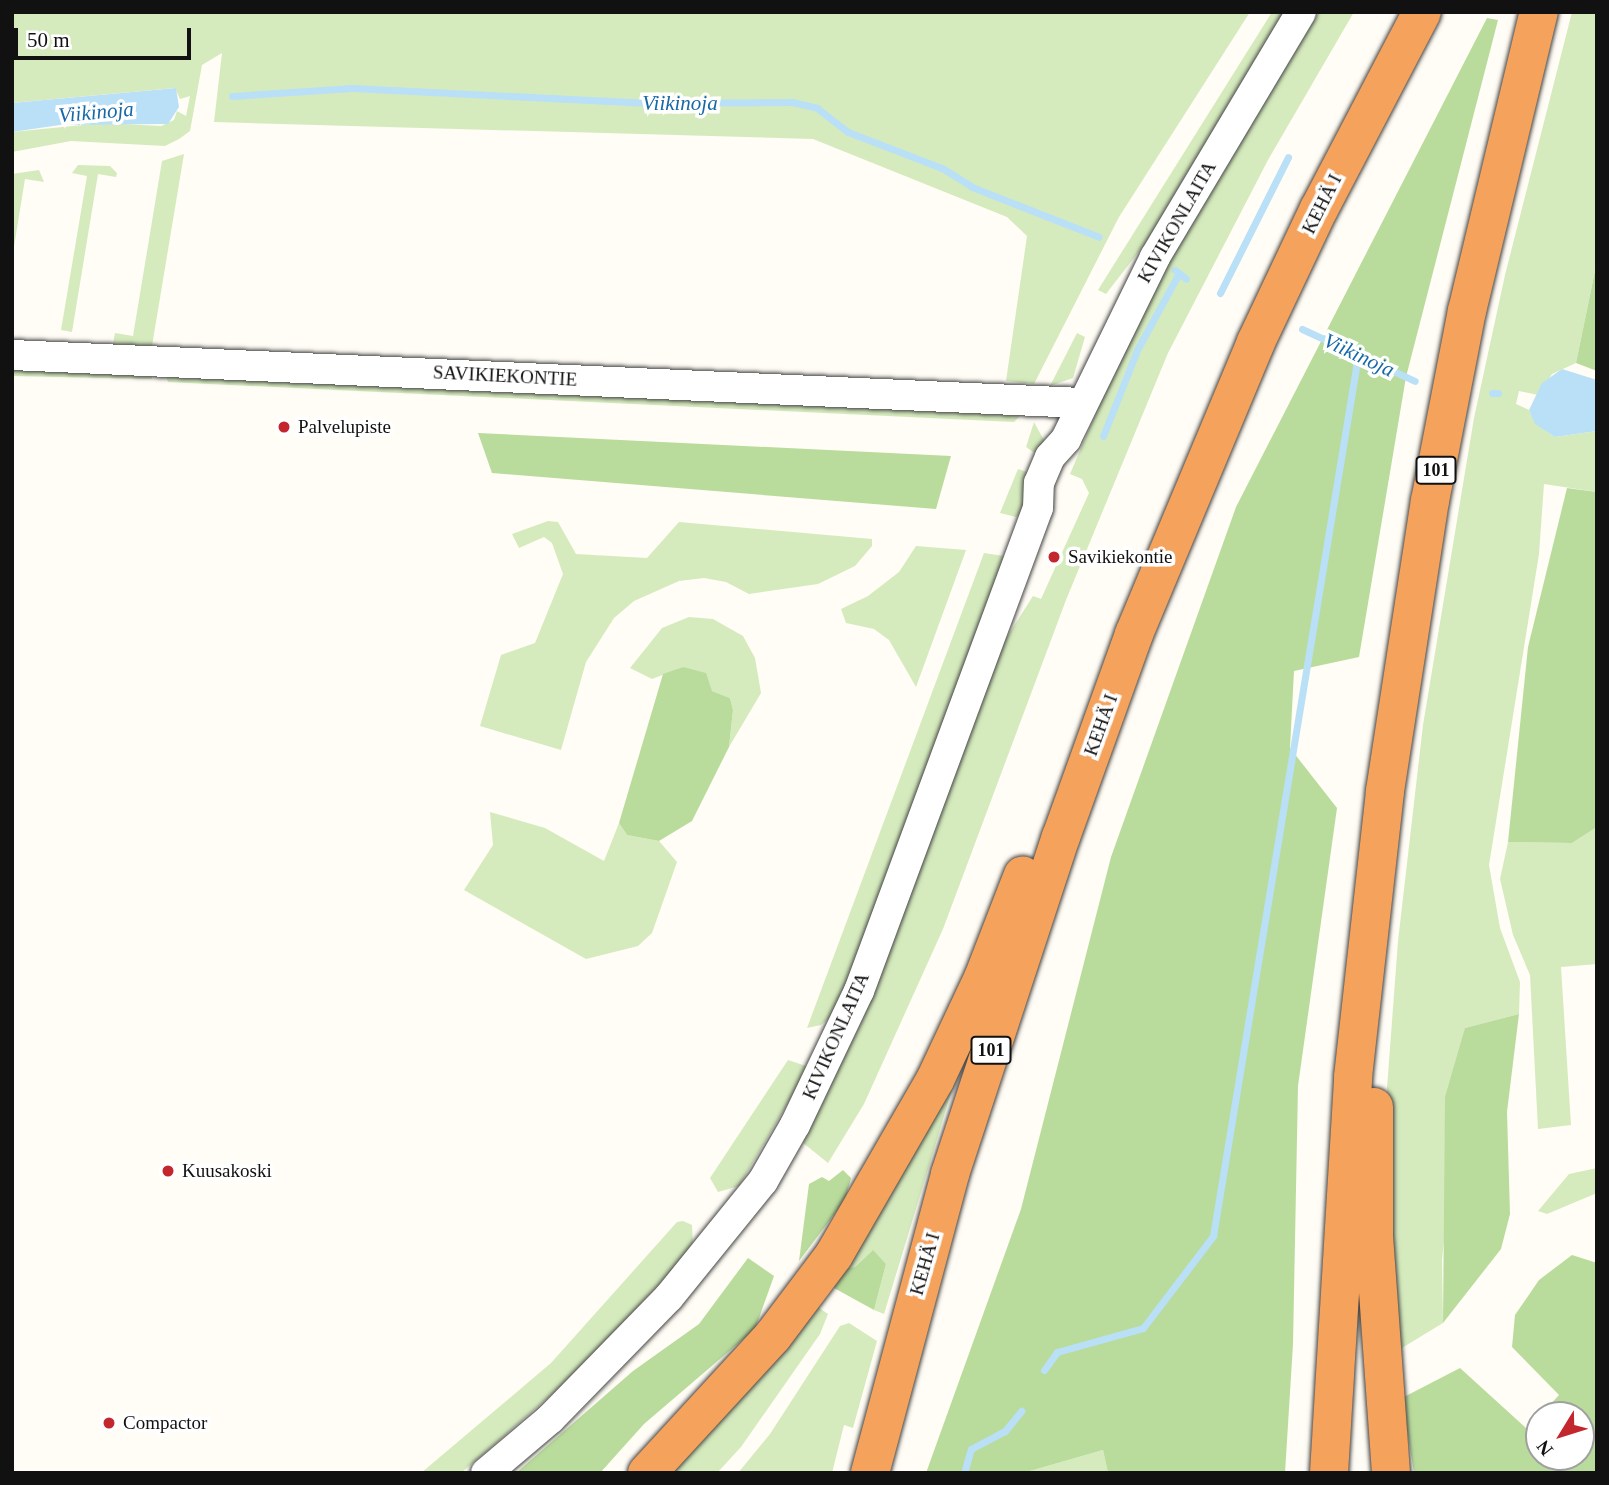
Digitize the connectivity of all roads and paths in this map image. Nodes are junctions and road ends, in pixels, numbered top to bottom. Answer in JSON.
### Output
{"nodes":[{"id":1,"x":1301,"y":12,"type":"edge"},
{"id":2,"x":1422,"y":12,"type":"edge"},
{"id":3,"x":1539,"y":12,"type":"edge"},
{"id":4,"x":12,"y":355,"type":"edge"},
{"id":5,"x":1082,"y":403,"type":"junction"},
{"id":6,"x":1134,"y":635,"type":"junction"},
{"id":7,"x":1366,"y":934,"type":"junction"},
{"id":8,"x":486,"y":1473,"type":"edge"},
{"id":9,"x":647,"y":1473,"type":"edge"},
{"id":10,"x":870,"y":1473,"type":"edge"},
{"id":11,"x":1329,"y":1473,"type":"edge"},
{"id":12,"x":1391,"y":1473,"type":"edge"}],
"edges":[{"from":1,"to":5,"type":"street","name":"KIVIKONLAITA"},
{"from":2,"to":6,"type":"highway","name":"KEHÄ I","number":"101"},
{"from":3,"to":7,"type":"highway","number":"101"},
{"from":4,"to":5,"type":"street","name":"SAVIKIEKONTIE"},
{"from":5,"to":8,"type":"street","name":"KIVIKONLAITA"},
{"from":6,"to":9,"type":"highway"},
{"from":6,"to":10,"type":"highway","name":"KEHÄ I","number":"101"},
{"from":7,"to":11,"type":"highway","number":"101"},
{"from":7,"to":12,"type":"highway"}]}
